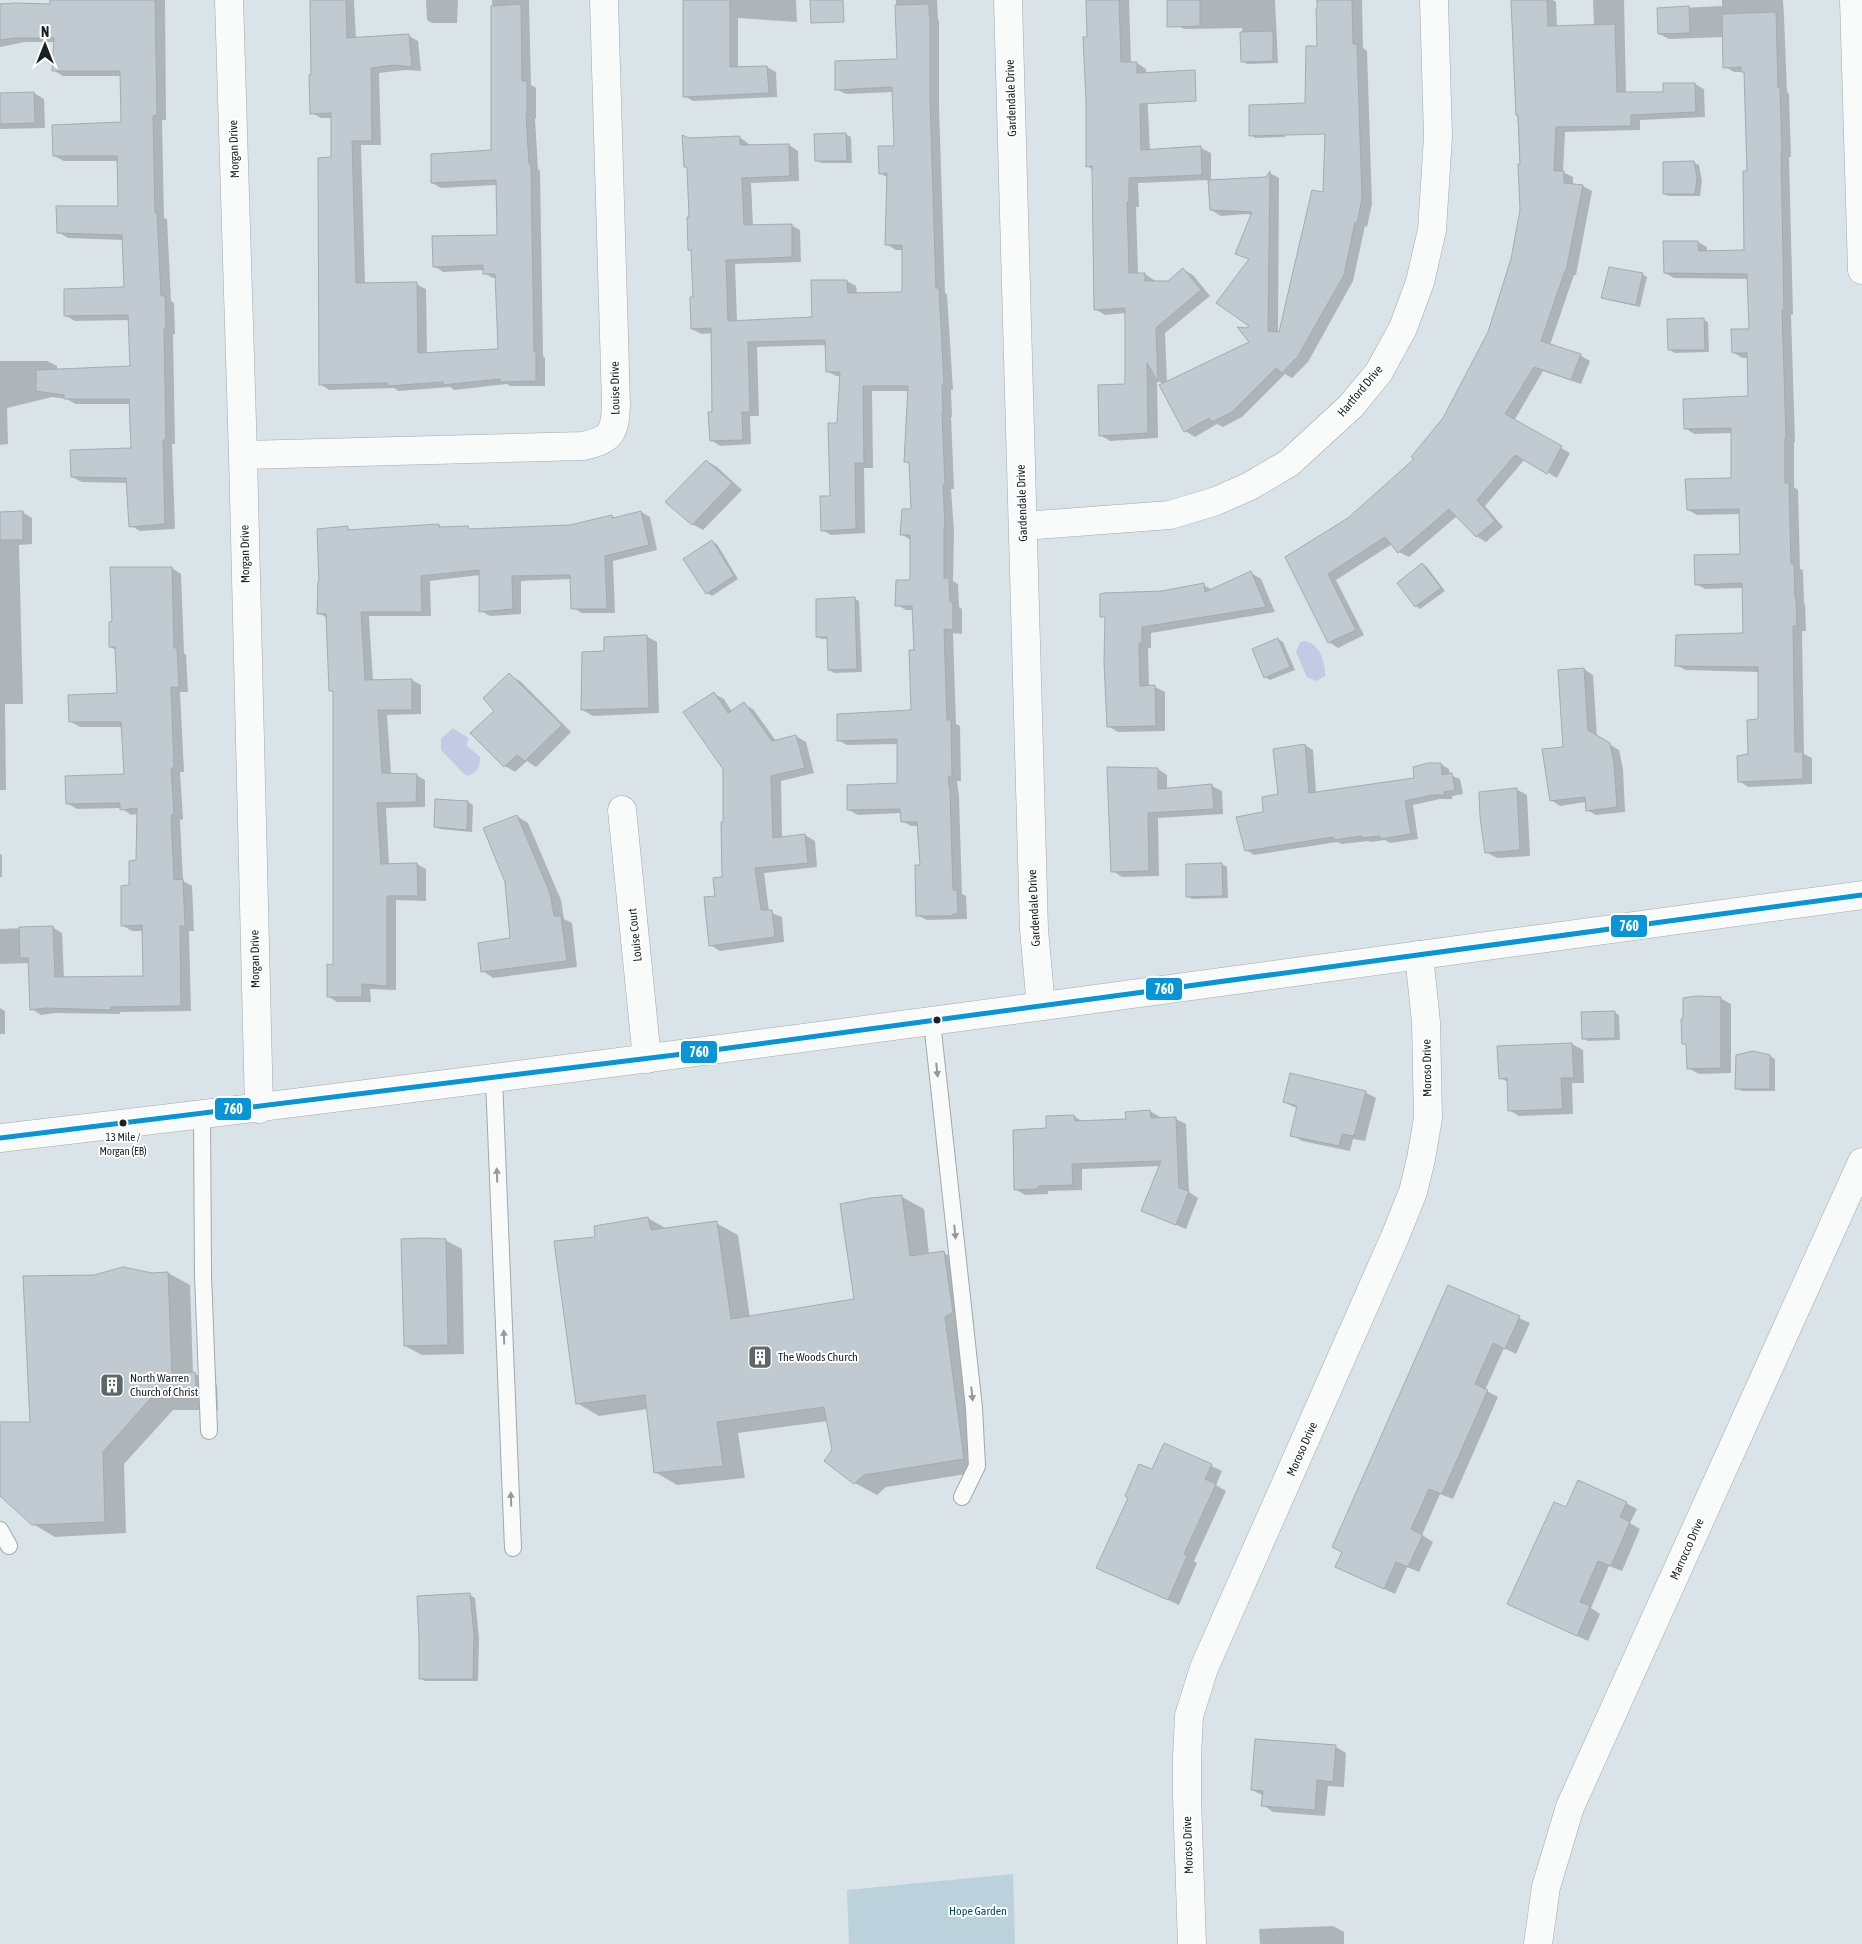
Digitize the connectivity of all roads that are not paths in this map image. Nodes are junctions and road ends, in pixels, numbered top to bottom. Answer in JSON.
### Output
{"nodes":[{"id":1,"x":229,"y":0,"type":"edge"},
{"id":2,"x":604,"y":0,"type":"edge"},
{"id":3,"x":1008,"y":0,"type":"edge"},
{"id":4,"x":1434,"y":0,"type":"edge"},
{"id":5,"x":1854,"y":0,"type":"edge"},
{"id":6,"x":1862,"y":270,"type":"edge"},
{"id":7,"x":243,"y":455,"type":"junction"},
{"id":8,"x":1023,"y":526,"type":"junction"},
{"id":9,"x":622,"y":810,"type":"dead end"},
{"id":10,"x":1862,"y":895,"type":"edge"},
{"id":11,"x":1419,"y":955,"type":"junction"},
{"id":12,"x":1041,"y":1006,"type":"junction"},
{"id":13,"x":932,"y":1022,"type":"junction"},
{"id":14,"x":647,"y":1059,"type":"junction"},
{"id":15,"x":494,"y":1079,"type":"junction"},
{"id":16,"x":259,"y":1109,"type":"junction"},
{"id":17,"x":202,"y":1114,"type":"junction"},
{"id":18,"x":0,"y":1138,"type":"edge"},
{"id":19,"x":1862,"y":1162,"type":"edge"},
{"id":20,"x":209,"y":1431,"type":"dead end"},
{"id":21,"x":962,"y":1497,"type":"dead end"},
{"id":22,"x":0,"y":1530,"type":"edge"},
{"id":23,"x":9,"y":1546,"type":"dead end"},
{"id":24,"x":513,"y":1548,"type":"dead end"},
{"id":25,"x":1192,"y":1944,"type":"edge"},
{"id":26,"x":1538,"y":1944,"type":"edge"}],
"edges":[{"from":1,"to":7,"type":"street","name":"Morgan Drive"},
{"from":2,"to":7,"type":"street","name":"Louise Drive"},
{"from":3,"to":8,"type":"street","name":"Gardendale Drive"},
{"from":4,"to":8,"type":"street","name":"Hartford Drive"},
{"from":5,"to":6,"type":"street"},
{"from":7,"to":16,"type":"street","name":"Morgan Drive"},
{"from":8,"to":12,"type":"street","name":"Gardendale Drive"},
{"from":9,"to":14,"type":"street","name":"Louise Court"},
{"from":10,"to":11,"type":"street"},
{"from":11,"to":12,"type":"street"},
{"from":11,"to":25,"type":"street","name":"Moroso Drive"},
{"from":12,"to":13,"type":"street"},
{"from":13,"to":14,"type":"street"},
{"from":13,"to":21,"type":"lane","one_way":true},
{"from":14,"to":15,"type":"street"},
{"from":15,"to":16,"type":"street"},
{"from":24,"to":15,"type":"lane","one_way":true},
{"from":16,"to":17,"type":"street"},
{"from":17,"to":18,"type":"street"},
{"from":17,"to":20,"type":"lane"},
{"from":19,"to":26,"type":"street","name":"Marrocco Drive"},
{"from":22,"to":23,"type":"lane"}]}
